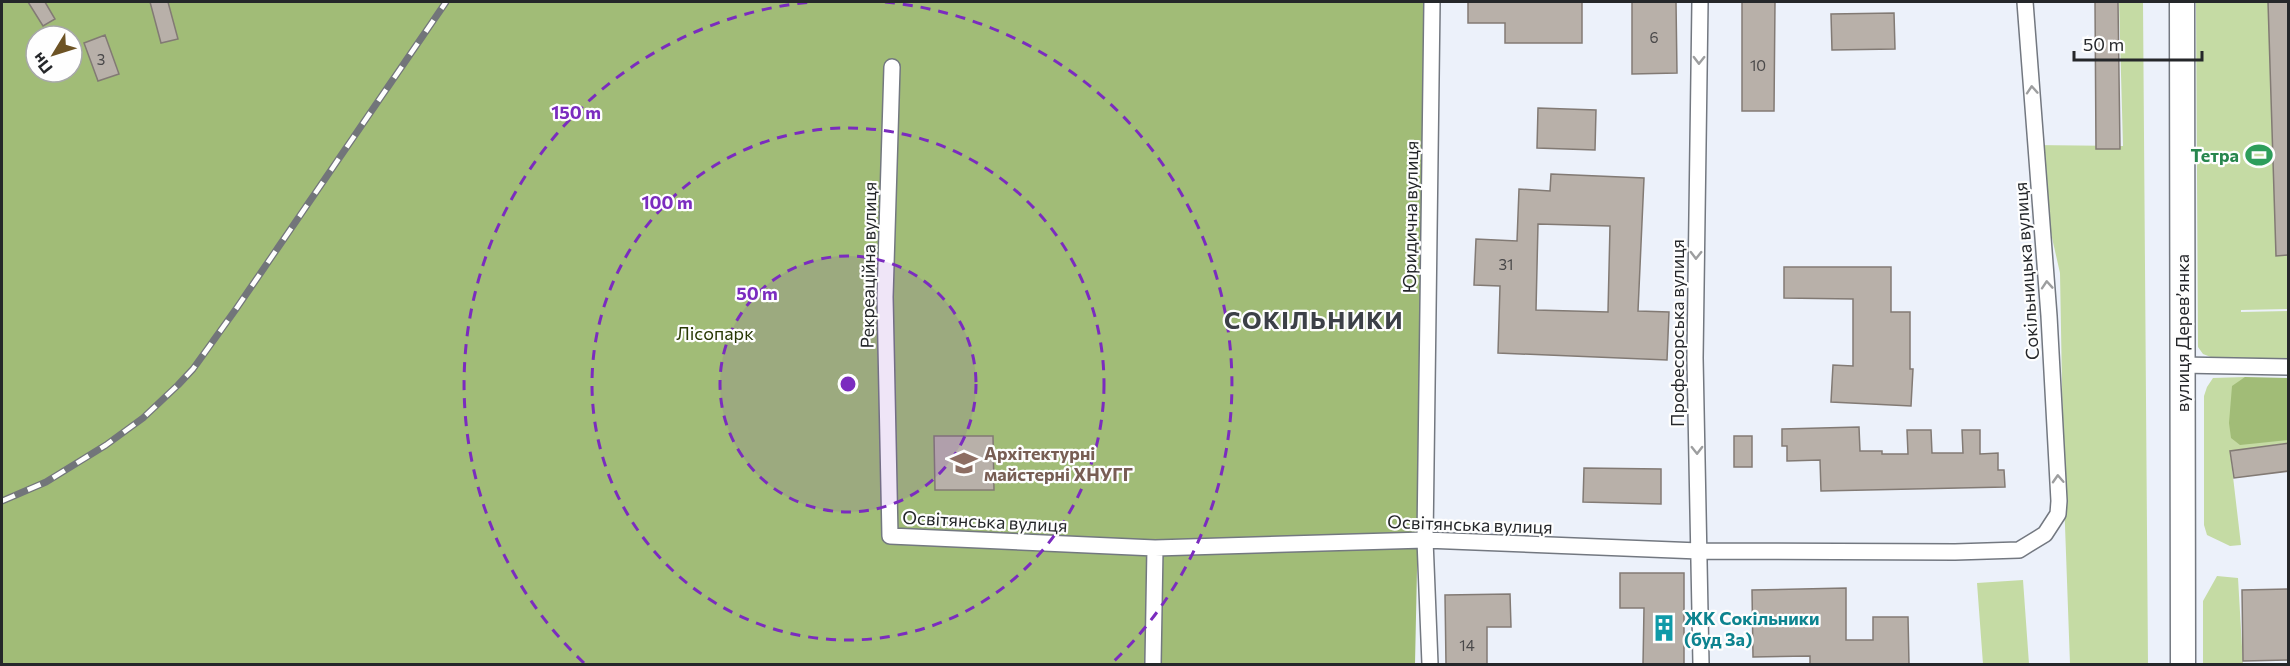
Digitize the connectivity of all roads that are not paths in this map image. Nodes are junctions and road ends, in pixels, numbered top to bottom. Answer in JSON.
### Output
{"nodes":[{"id":1,"x":1432,"y":2,"type":"edge"},
{"id":2,"x":1700,"y":2,"type":"edge"},
{"id":3,"x":2025,"y":2,"type":"edge"},
{"id":4,"x":2182,"y":2,"type":"edge"},
{"id":5,"x":892,"y":67,"type":"dead end"},
{"id":6,"x":2181,"y":365,"type":"junction"},
{"id":7,"x":2289,"y":367,"type":"edge"},
{"id":8,"x":2045,"y":534,"type":"joint"},
{"id":9,"x":890,"y":536,"type":"joint"},
{"id":10,"x":1425,"y":540,"type":"junction"},
{"id":11,"x":1155,"y":548,"type":"junction"},
{"id":12,"x":1699,"y":551,"type":"junction"},
{"id":13,"x":1153,"y":664,"type":"edge"},
{"id":14,"x":1430,"y":664,"type":"edge"},
{"id":15,"x":1701,"y":664,"type":"edge"},
{"id":16,"x":2183,"y":664,"type":"edge"}],
"edges":[{"from":1,"to":10,"type":"street","name":"Юридична вулиця"},
{"from":2,"to":12,"type":"street","name":"Професорська вулиця","one_way":true},
{"from":8,"to":3,"type":"street","name":"Сокільницька вулиця","one_way":true},
{"from":4,"to":6,"type":"main road","name":"вулиця Дерев’янка"},
{"from":5,"to":9,"type":"street","name":"Рекреаційна вулиця"},
{"from":6,"to":7,"type":"street"},
{"from":6,"to":16,"type":"main road","name":"вулиця Дерев’янка"},
{"from":8,"to":12,"type":"street","name":"Освітянська вулиця"},
{"from":9,"to":11,"type":"street","name":"Освітянська вулиця"},
{"from":10,"to":11,"type":"street","name":"Освітянська вулиця"},
{"from":10,"to":12,"type":"street","name":"Освітянська вулиця"},
{"from":10,"to":14,"type":"street","name":"Юридична вулиця"},
{"from":11,"to":13,"type":"street"},
{"from":12,"to":15,"type":"street","name":"Професорська вулиця"}]}
